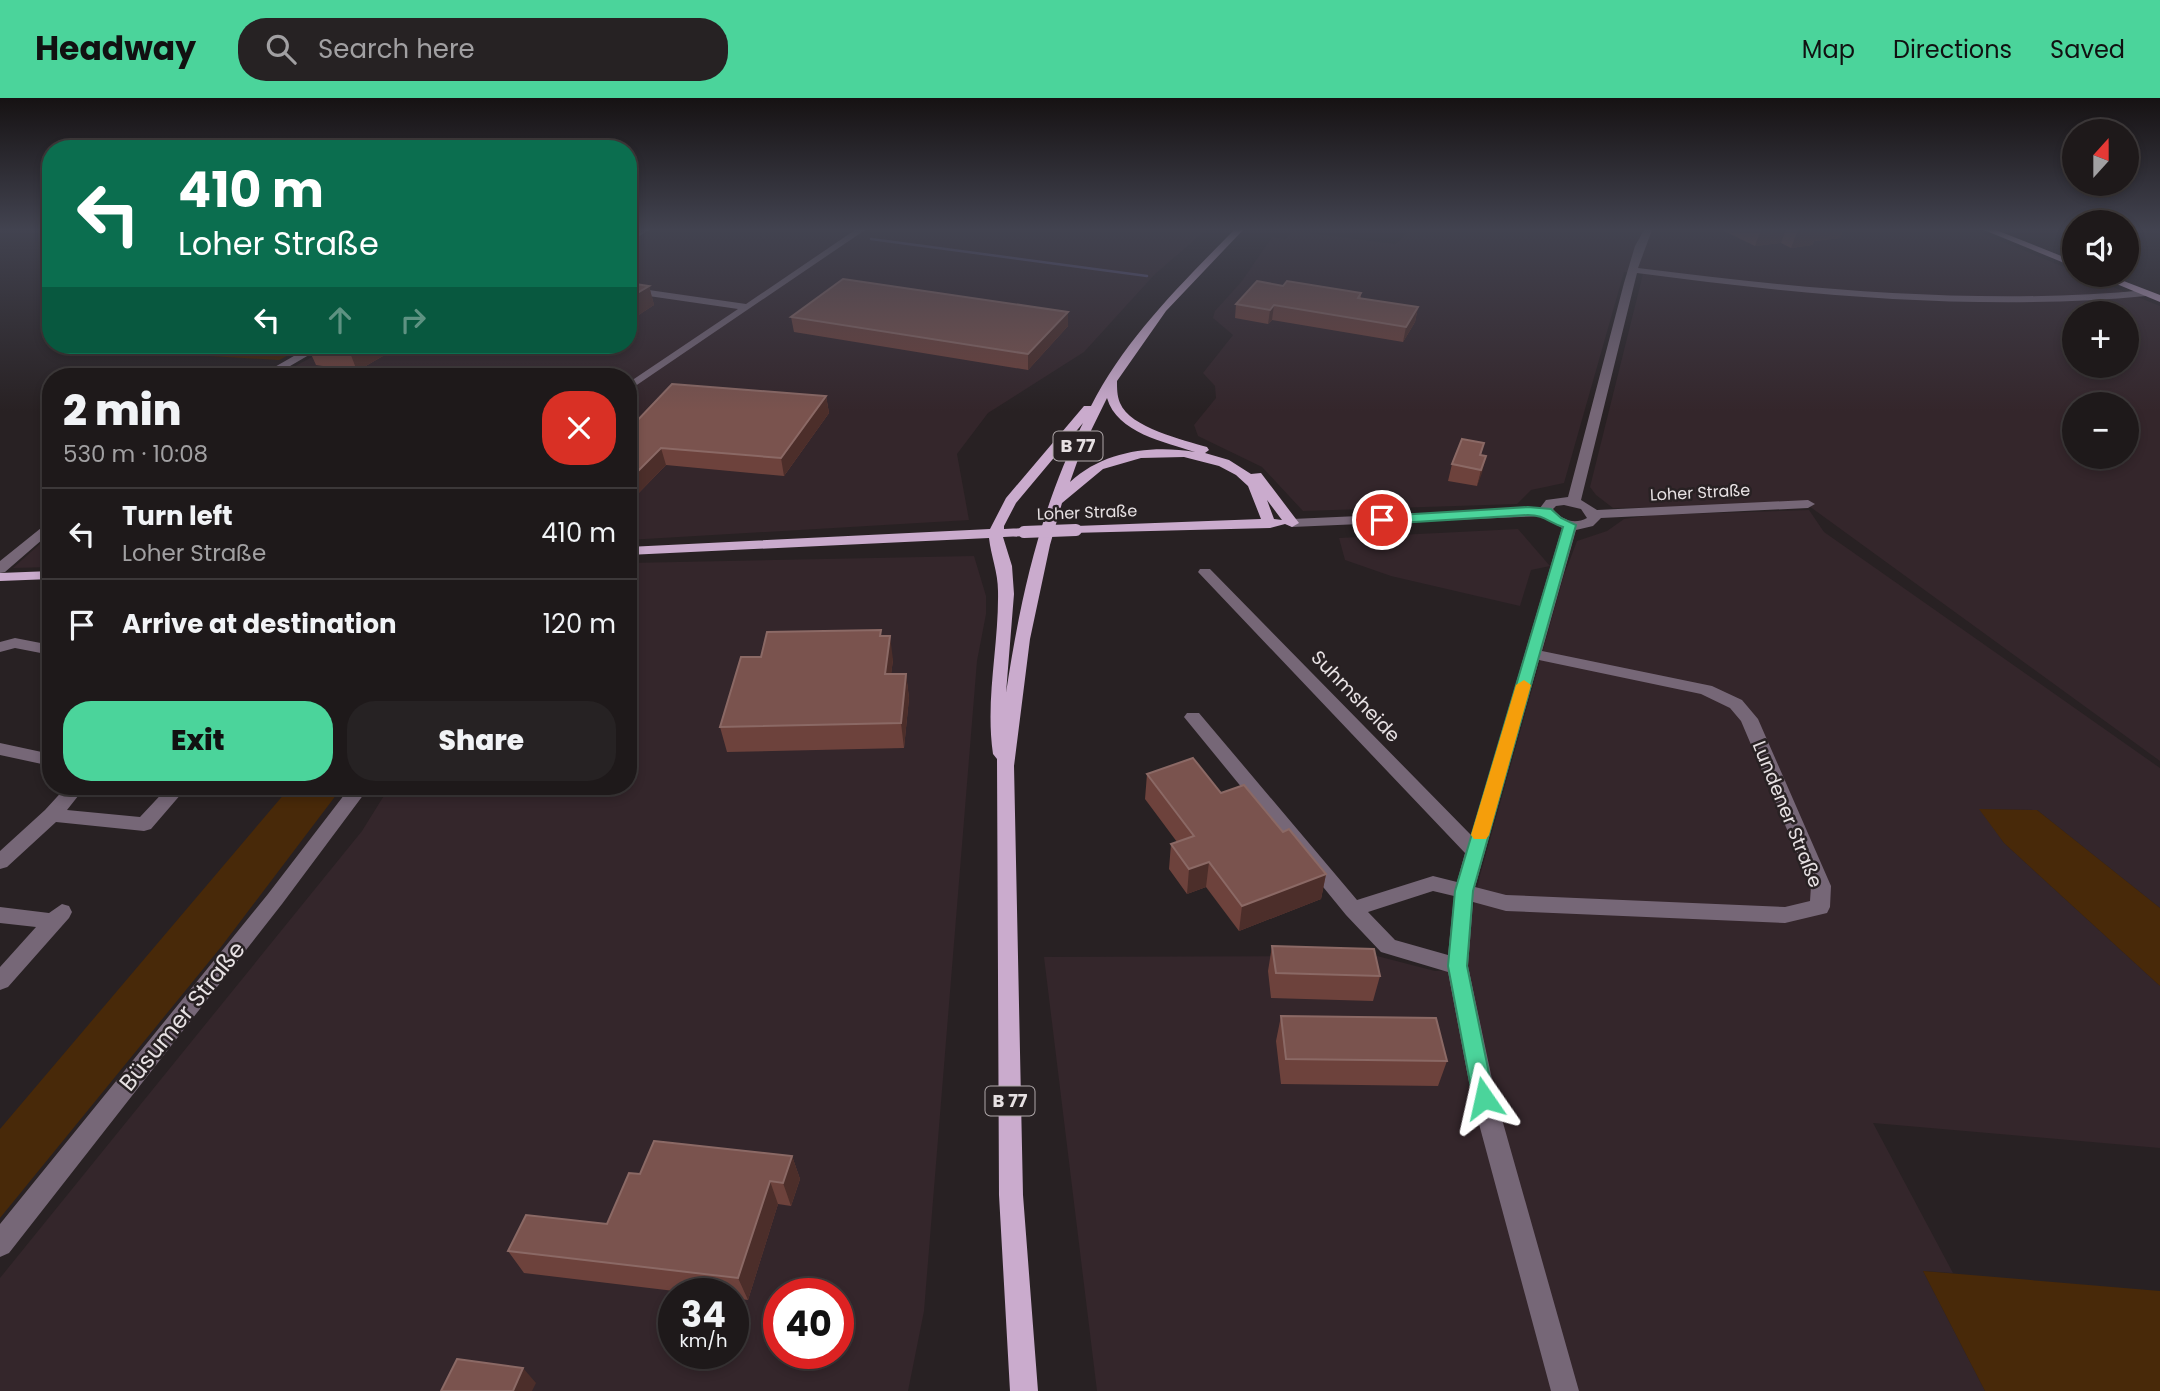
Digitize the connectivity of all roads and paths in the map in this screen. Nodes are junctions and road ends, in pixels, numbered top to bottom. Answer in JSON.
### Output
{"nodes":[{"id":1,"x":772,"y":290,"type":"edge"},
{"id":2,"x":1179,"y":290,"type":"edge"},
{"id":3,"x":1628,"y":290,"type":"edge"},
{"id":4,"x":1827,"y":290,"type":"edge"},
{"id":5,"x":2139,"y":290,"type":"edge"},
{"id":6,"x":637,"y":291,"type":"edge"},
{"id":7,"x":2146,"y":293,"type":"junction"},
{"id":8,"x":2160,"y":299,"type":"edge"},
{"id":9,"x":748,"y":307,"type":"junction"},
{"id":10,"x":305,"y":354,"type":"edge"},
{"id":11,"x":279,"y":368,"type":"edge"},
{"id":12,"x":637,"y":382,"type":"edge"},
{"id":13,"x":1109,"y":383,"type":"junction"},
{"id":14,"x":1574,"y":502,"type":"junction"},
{"id":15,"x":1808,"y":504,"type":"dead end"},
{"id":16,"x":1055,"y":505,"type":"junction"},
{"id":17,"x":1546,"y":512,"type":"junction"},
{"id":18,"x":1594,"y":514,"type":"junction"},
{"id":19,"x":1292,"y":523,"type":"junction"},
{"id":20,"x":1270,"y":524,"type":"junction"},
{"id":21,"x":1570,"y":525,"type":"junction"},
{"id":22,"x":42,"y":532,"type":"edge"},
{"id":23,"x":996,"y":533,"type":"junction"},
{"id":24,"x":637,"y":551,"type":"edge"},
{"id":25,"x":0,"y":569,"type":"edge"},
{"id":26,"x":1205,"y":572,"type":"dead end"},
{"id":27,"x":42,"y":575,"type":"edge"},
{"id":28,"x":0,"y":577,"type":"edge"},
{"id":29,"x":0,"y":647,"type":"edge"},
{"id":30,"x":42,"y":648,"type":"edge"},
{"id":31,"x":1532,"y":654,"type":"junction"},
{"id":32,"x":1193,"y":717,"type":"dead end"},
{"id":33,"x":0,"y":749,"type":"edge"},
{"id":34,"x":42,"y":754,"type":"edge"},
{"id":35,"x":1005,"y":766,"type":"junction"},
{"id":36,"x":69,"y":795,"type":"edge"},
{"id":37,"x":171,"y":795,"type":"edge"},
{"id":38,"x":353,"y":795,"type":"edge"},
{"id":39,"x":52,"y":815,"type":"junction"},
{"id":40,"x":1475,"y":851,"type":"junction"},
{"id":41,"x":0,"y":862,"type":"edge"},
{"id":42,"x":1464,"y":891,"type":"junction"},
{"id":43,"x":1353,"y":909,"type":"junction"},
{"id":44,"x":0,"y":915,"type":"edge"},
{"id":45,"x":1457,"y":966,"type":"junction"},
{"id":46,"x":0,"y":981,"type":"edge"},
{"id":47,"x":0,"y":1244,"type":"edge"},
{"id":48,"x":1024,"y":1391,"type":"edge"},
{"id":49,"x":1565,"y":1391,"type":"edge"}],
"edges":[{"from":1,"to":9,"type":"street"},
{"from":2,"to":13,"type":"main road","number":"B 77"},
{"from":3,"to":14,"type":"street"},
{"from":4,"to":7,"type":"street"},
{"from":5,"to":7,"type":"main road"},
{"from":6,"to":9,"type":"street"},
{"from":7,"to":8,"type":"main road"},
{"from":9,"to":12,"type":"street"},
{"from":10,"to":11,"type":"street"},
{"from":13,"to":16,"type":"main road","number":"B 77"},
{"from":13,"to":19,"type":"main road"},
{"from":13,"to":23,"type":"main road"},
{"from":14,"to":17,"type":"street"},
{"from":14,"to":18,"type":"street"},
{"from":15,"to":18,"type":"street","name":"Loher Straße"},
{"from":16,"to":20,"type":"main road"},
{"from":16,"to":35,"type":"main road","number":"B 77"},
{"from":17,"to":19,"type":"street","name":"Loher Straße"},
{"from":17,"to":21,"type":"street"},
{"from":18,"to":21,"type":"street"},
{"from":19,"to":20,"type":"main road","name":"Loher Straße"},
{"from":20,"to":23,"type":"main road","name":"Loher Straße","bridge":true},
{"from":21,"to":31,"type":"street"},
{"from":22,"to":25,"type":"street"},
{"from":23,"to":24,"type":"main road","name":"Loher Straße"},
{"from":23,"to":35,"type":"main road"},
{"from":26,"to":40,"type":"street","name":"Suhmsheide"},
{"from":27,"to":28,"type":"main road"},
{"from":29,"to":30,"type":"street"},
{"from":31,"to":40,"type":"street"},
{"from":31,"to":42,"type":"street","name":"Lundener Straße"},
{"from":32,"to":43,"type":"street"},
{"from":33,"to":34,"type":"street"},
{"from":35,"to":48,"type":"main road","number":"B 77"},
{"from":36,"to":39,"type":"street"},
{"from":37,"to":39,"type":"street"},
{"from":38,"to":47,"type":"street","name":"Büsumer Straße"},
{"from":39,"to":41,"type":"street"},
{"from":40,"to":42,"type":"street"},
{"from":42,"to":43,"type":"street"},
{"from":42,"to":45,"type":"street"},
{"from":43,"to":45,"type":"street"},
{"from":44,"to":46,"type":"street"},
{"from":45,"to":49,"type":"street"}]}
